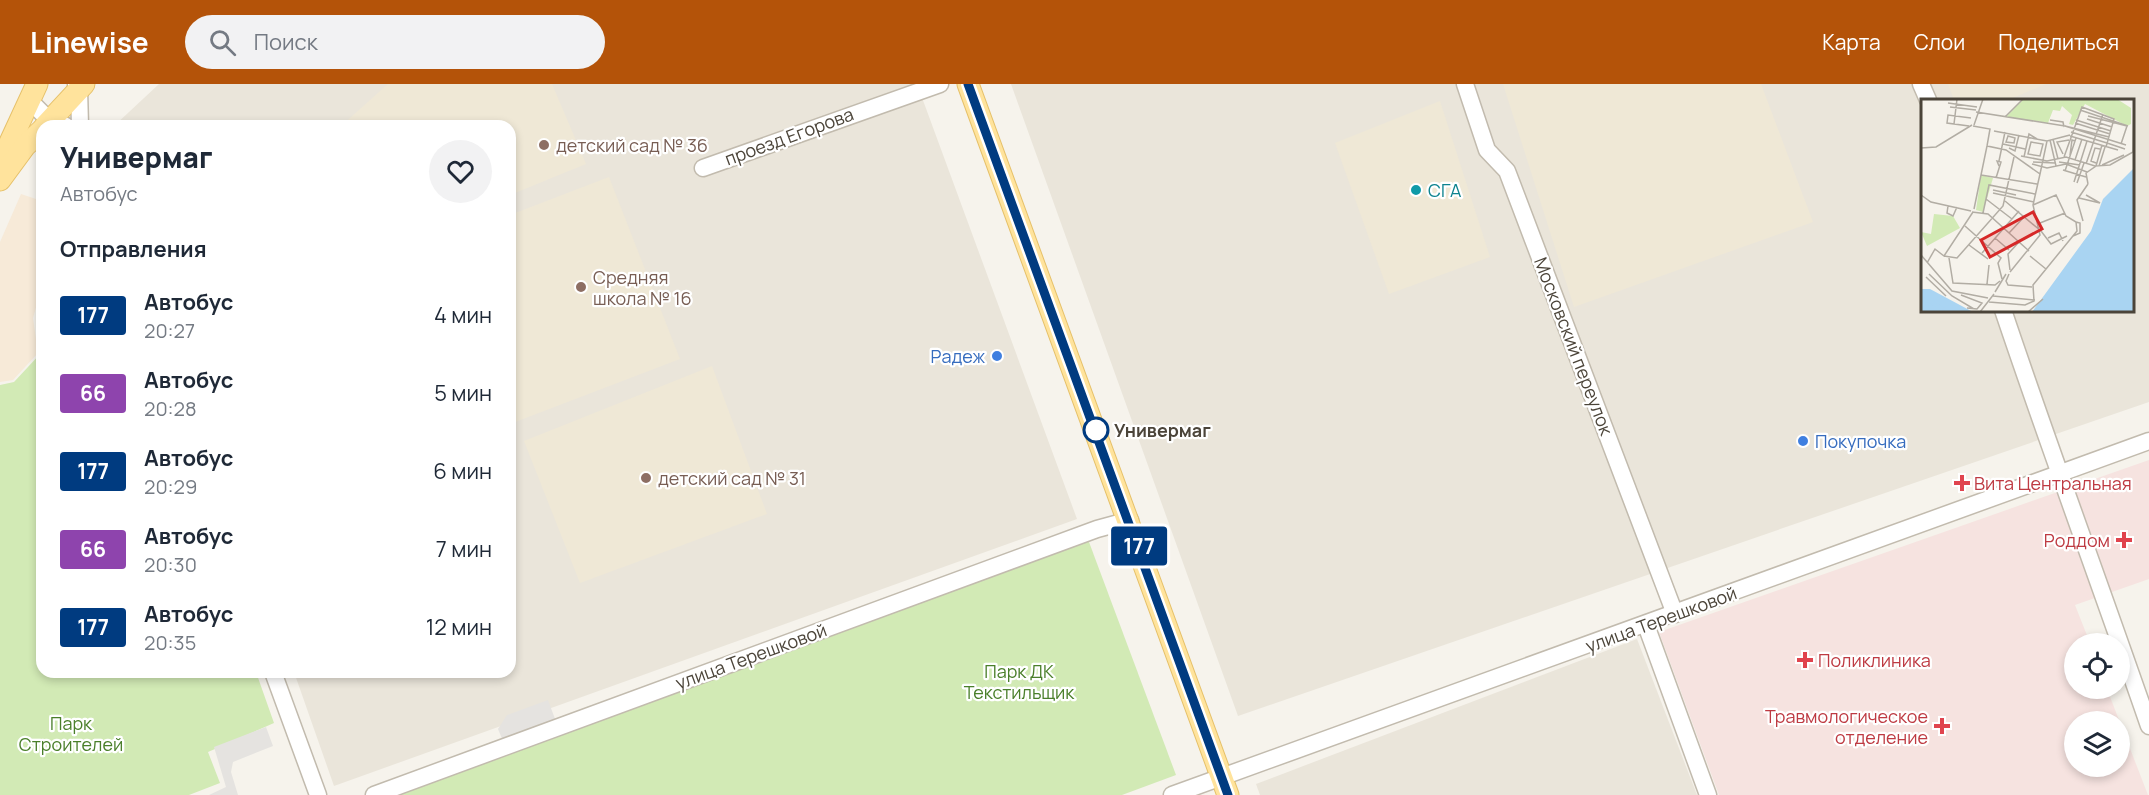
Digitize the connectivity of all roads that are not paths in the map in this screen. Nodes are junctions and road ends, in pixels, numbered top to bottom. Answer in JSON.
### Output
{"nodes":[{"id":1,"x":940,"y":84,"type":"edge"},
{"id":2,"x":1465,"y":84,"type":"edge"},
{"id":3,"x":1921,"y":84,"type":"edge"},
{"id":4,"x":971,"y":85,"type":"edge"},
{"id":5,"x":80,"y":86,"type":"edge"},
{"id":6,"x":33,"y":92,"type":"edge"},
{"id":7,"x":1928,"y":99,"type":"edge"},
{"id":8,"x":46,"y":120,"type":"edge"},
{"id":9,"x":55,"y":120,"type":"edge"},
{"id":10,"x":80,"y":120,"type":"edge"},
{"id":11,"x":36,"y":137,"type":"edge"},
{"id":12,"x":0,"y":164,"type":"edge"},
{"id":13,"x":703,"y":168,"type":"dead end"},
{"id":14,"x":0,"y":180,"type":"edge"},
{"id":15,"x":2004,"y":312,"type":"edge"},
{"id":16,"x":2149,"y":441,"type":"edge"},
{"id":17,"x":2058,"y":474,"type":"junction"},
{"id":18,"x":1130,"y":520,"type":"junction"},
{"id":19,"x":1675,"y":614,"type":"junction"},
{"id":20,"x":1646,"y":625,"type":"junction"},
{"id":21,"x":275,"y":678,"type":"edge"},
{"id":22,"x":2149,"y":726,"type":"edge"},
{"id":23,"x":1225,"y":786,"type":"edge"},
{"id":24,"x":318,"y":795,"type":"edge"},
{"id":25,"x":374,"y":795,"type":"edge"},
{"id":26,"x":1172,"y":795,"type":"edge"},
{"id":27,"x":1708,"y":795,"type":"edge"}],
"edges":[{"from":1,"to":13,"type":"street","name":"проезд Егорова"},
{"from":2,"to":19,"type":"street","name":"Московский переулок"},
{"from":3,"to":7,"type":"street"},
{"from":4,"to":18,"type":"main road"},
{"from":5,"to":9,"type":"main road"},
{"from":5,"to":10,"type":"street"},
{"from":6,"to":8,"type":"street"},
{"from":6,"to":12,"type":"main road"},
{"from":11,"to":14,"type":"main road"},
{"from":15,"to":17,"type":"street"},
{"from":16,"to":17,"type":"street","name":"улица Терешковой"},
{"from":17,"to":19,"type":"street","name":"улица Терешковой"},
{"from":17,"to":22,"type":"street"},
{"from":18,"to":23,"type":"main road"},
{"from":18,"to":25,"type":"street","name":"улица Терешковой"},
{"from":19,"to":20,"type":"street","name":"улица Терешковой"},
{"from":20,"to":23,"type":"street","name":"улица Терешковой"},
{"from":20,"to":27,"type":"street"},
{"from":21,"to":24,"type":"street"},
{"from":23,"to":26,"type":"street","name":"улица Терешковой"}]}
